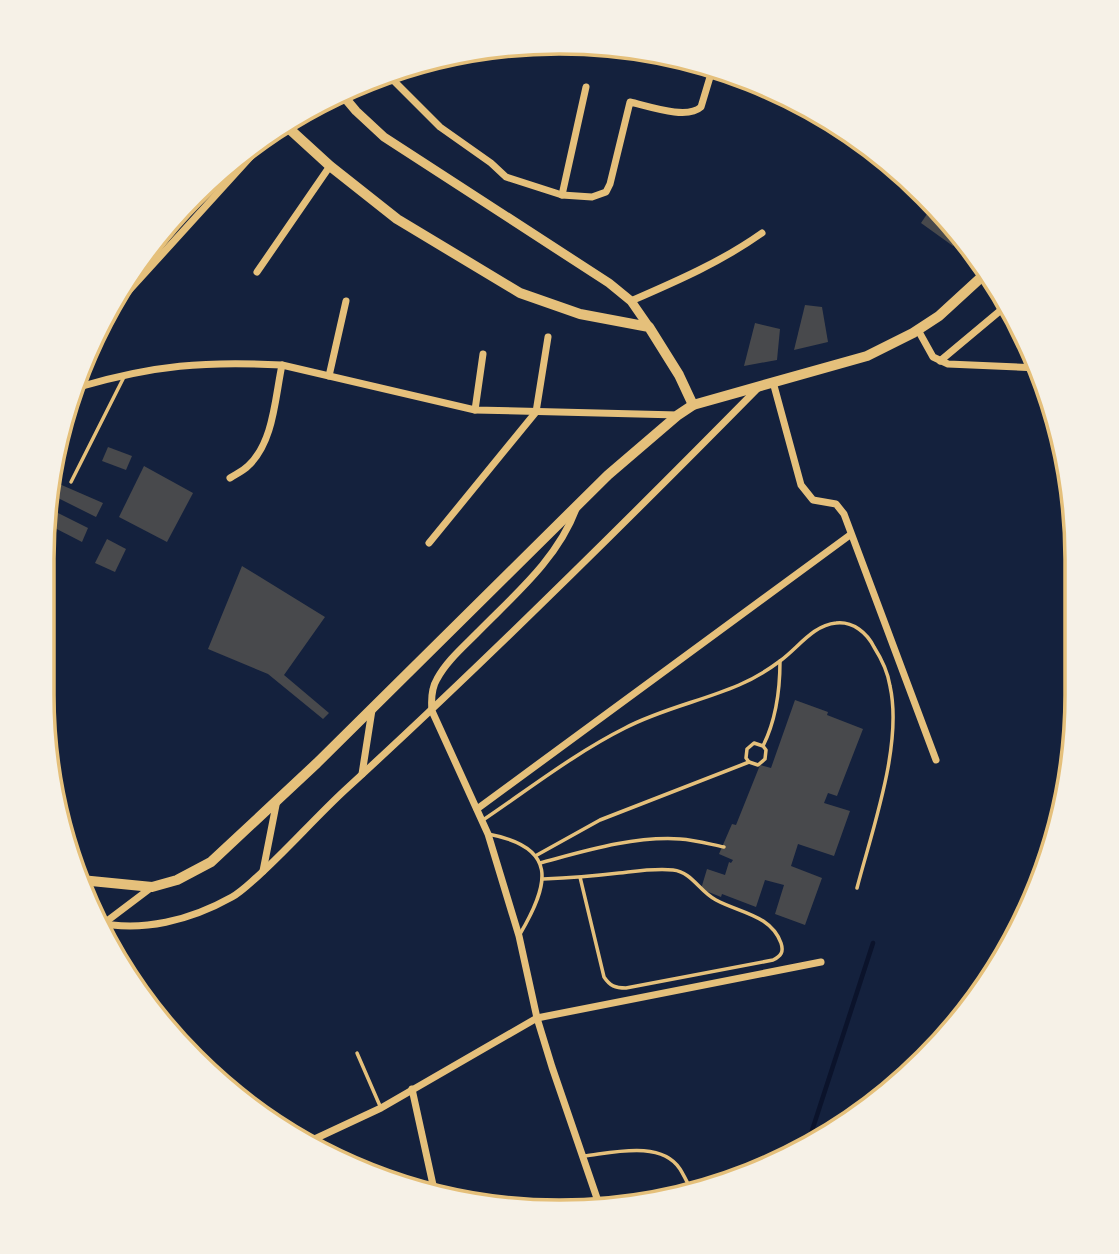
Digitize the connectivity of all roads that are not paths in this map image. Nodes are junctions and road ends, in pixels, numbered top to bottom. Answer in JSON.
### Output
{"nodes":[{"id":1,"x":710,"y":77,"type":"edge"},
{"id":2,"x":395,"y":82,"type":"edge"},
{"id":3,"x":586,"y":87,"type":"dead end"},
{"id":4,"x":348,"y":101,"type":"edge"},
{"id":5,"x":292,"y":131,"type":"edge"},
{"id":6,"x":330,"y":166,"type":"junction"},
{"id":7,"x":239,"y":169,"type":"edge"},
{"id":8,"x":562,"y":195,"type":"junction"},
{"id":9,"x":762,"y":233,"type":"dead end"},
{"id":10,"x":257,"y":272,"type":"dead end"},
{"id":11,"x":980,"y":279,"type":"edge"},
{"id":12,"x":138,"y":281,"type":"edge"},
{"id":13,"x":346,"y":301,"type":"dead end"},
{"id":14,"x":631,"y":301,"type":"junction"},
{"id":15,"x":999,"y":311,"type":"edge"},
{"id":16,"x":649,"y":327,"type":"junction"},
{"id":17,"x":919,"y":330,"type":"junction"},
{"id":18,"x":548,"y":337,"type":"dead end"},
{"id":19,"x":483,"y":354,"type":"dead end"},
{"id":20,"x":940,"y":361,"type":"junction"},
{"id":21,"x":282,"y":365,"type":"junction"},
{"id":22,"x":1027,"y":368,"type":"edge"},
{"id":23,"x":126,"y":373,"type":"junction"},
{"id":24,"x":329,"y":376,"type":"junction"},
{"id":25,"x":773,"y":383,"type":"junction"},
{"id":26,"x":86,"y":385,"type":"edge"},
{"id":27,"x":761,"y":385,"type":"junction"},
{"id":28,"x":693,"y":405,"type":"junction"},
{"id":29,"x":475,"y":410,"type":"junction"},
{"id":30,"x":536,"y":412,"type":"junction"},
{"id":31,"x":678,"y":415,"type":"junction"},
{"id":32,"x":230,"y":478,"type":"dead end"},
{"id":33,"x":71,"y":482,"type":"dead end"},
{"id":34,"x":578,"y":505,"type":"junction"},
{"id":35,"x":850,"y":535,"type":"junction"},
{"id":36,"x":429,"y":542,"type":"dead end"},
{"id":37,"x":780,"y":661,"type":"junction"},
{"id":38,"x":372,"y":708,"type":"junction"},
{"id":39,"x":432,"y":711,"type":"junction"},
{"id":40,"x":763,"y":746,"type":"junction"},
{"id":41,"x":936,"y":760,"type":"dead end"},
{"id":42,"x":749,"y":762,"type":"junction"},
{"id":43,"x":362,"y":775,"type":"junction"},
{"id":44,"x":277,"y":800,"type":"junction"},
{"id":45,"x":477,"y":809,"type":"junction"},
{"id":46,"x":483,"y":820,"type":"junction"},
{"id":47,"x":488,"y":834,"type":"junction"},
{"id":48,"x":724,"y":847,"type":"dead end"},
{"id":49,"x":537,"y":855,"type":"junction"},
{"id":50,"x":540,"y":863,"type":"junction"},
{"id":51,"x":263,"y":871,"type":"junction"},
{"id":52,"x":580,"y":877,"type":"junction"},
{"id":53,"x":543,"y":879,"type":"junction"},
{"id":54,"x":90,"y":881,"type":"edge"},
{"id":55,"x":152,"y":887,"type":"junction"},
{"id":56,"x":857,"y":888,"type":"dead end"},
{"id":57,"x":106,"y":918,"type":"edge"},
{"id":58,"x":109,"y":924,"type":"edge"},
{"id":59,"x":519,"y":936,"type":"junction"},
{"id":60,"x":821,"y":962,"type":"dead end"},
{"id":61,"x":537,"y":1018,"type":"junction"},
{"id":62,"x":357,"y":1053,"type":"dead end"},
{"id":63,"x":412,"y":1089,"type":"junction"},
{"id":64,"x":381,"y":1108,"type":"junction"},
{"id":65,"x":317,"y":1138,"type":"edge"},
{"id":66,"x":583,"y":1156,"type":"junction"},
{"id":67,"x":433,"y":1184,"type":"edge"},
{"id":68,"x":687,"y":1184,"type":"edge"},
{"id":69,"x":597,"y":1198,"type":"edge"}],
"edges":[{"from":1,"to":8,"type":"street"},
{"from":2,"to":8,"type":"street"},
{"from":3,"to":8,"type":"street"},
{"from":4,"to":14,"type":"street"},
{"from":5,"to":6,"type":"main road"},
{"from":6,"to":10,"type":"street"},
{"from":6,"to":16,"type":"main road"},
{"from":7,"to":12,"type":"street"},
{"from":9,"to":14,"type":"street"},
{"from":11,"to":17,"type":"main road"},
{"from":13,"to":24,"type":"street"},
{"from":14,"to":16,"type":"street"},
{"from":15,"to":20,"type":"street"},
{"from":16,"to":28,"type":"main road"},
{"from":17,"to":20,"type":"street"},
{"from":17,"to":25,"type":"main road"},
{"from":18,"to":30,"type":"street"},
{"from":19,"to":29,"type":"street"},
{"from":20,"to":22,"type":"street"},
{"from":21,"to":23,"type":"street"},
{"from":21,"to":24,"type":"street"},
{"from":21,"to":32,"type":"street"},
{"from":23,"to":26,"type":"street"},
{"from":23,"to":33,"type":"lane"},
{"from":24,"to":29,"type":"street"},
{"from":25,"to":27,"type":"main road"},
{"from":25,"to":35,"type":"street"},
{"from":27,"to":28,"type":"main road"},
{"from":27,"to":39,"type":"street"},
{"from":28,"to":31,"type":"main road"},
{"from":29,"to":30,"type":"street"},
{"from":30,"to":31,"type":"street"},
{"from":30,"to":36,"type":"street"},
{"from":31,"to":34,"type":"main road"},
{"from":34,"to":38,"type":"main road"},
{"from":34,"to":39,"type":"street"},
{"from":35,"to":41,"type":"street"},
{"from":35,"to":45,"type":"street"},
{"from":37,"to":40,"type":"lane"},
{"from":37,"to":46,"type":"lane"},
{"from":37,"to":56,"type":"lane"},
{"from":38,"to":43,"type":"street"},
{"from":38,"to":44,"type":"main road"},
{"from":39,"to":43,"type":"street"},
{"from":39,"to":45,"type":"street"},
{"from":40,"to":42,"type":"lane"},
{"from":40,"to":42,"type":"lane"},
{"from":42,"to":49,"type":"lane"},
{"from":43,"to":51,"type":"street"},
{"from":44,"to":51,"type":"street"},
{"from":44,"to":55,"type":"main road"},
{"from":45,"to":46,"type":"street"},
{"from":46,"to":47,"type":"street"},
{"from":47,"to":49,"type":"lane"},
{"from":47,"to":59,"type":"street"},
{"from":48,"to":50,"type":"lane"},
{"from":49,"to":50,"type":"lane"},
{"from":50,"to":53,"type":"lane"},
{"from":51,"to":58,"type":"street"},
{"from":52,"to":52,"type":"lane"},
{"from":52,"to":53,"type":"lane"},
{"from":53,"to":59,"type":"lane"},
{"from":54,"to":55,"type":"main road"},
{"from":55,"to":57,"type":"street"},
{"from":59,"to":61,"type":"street"},
{"from":60,"to":61,"type":"street"},
{"from":61,"to":63,"type":"street"},
{"from":61,"to":66,"type":"street"},
{"from":62,"to":64,"type":"lane"},
{"from":63,"to":64,"type":"street"},
{"from":63,"to":67,"type":"street"},
{"from":64,"to":65,"type":"street"},
{"from":66,"to":68,"type":"lane"},
{"from":66,"to":69,"type":"street"}]}
